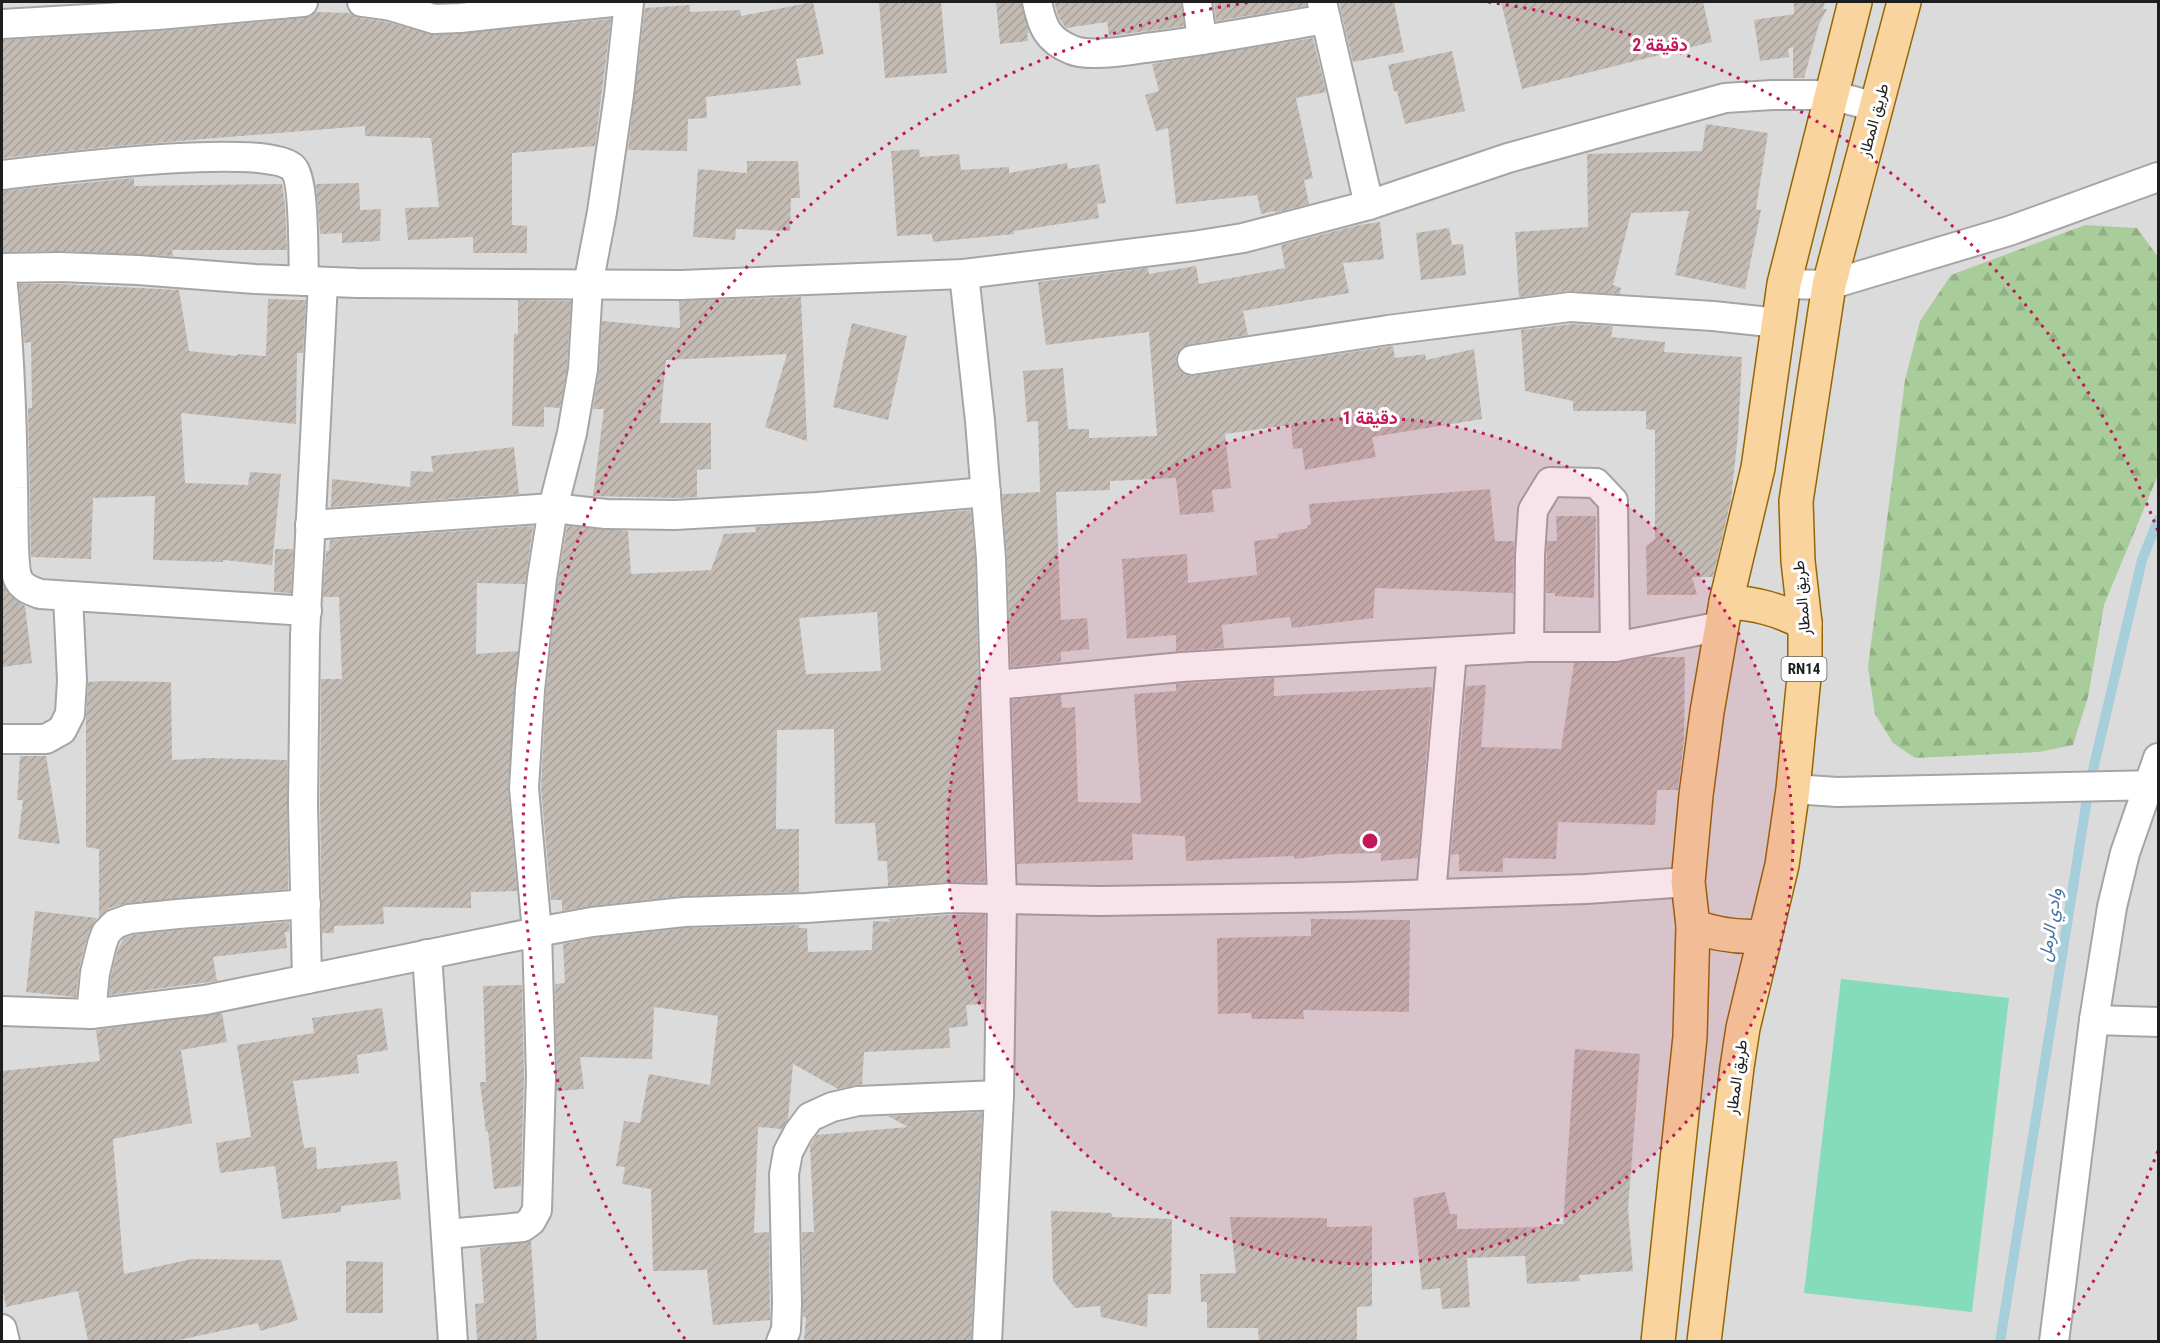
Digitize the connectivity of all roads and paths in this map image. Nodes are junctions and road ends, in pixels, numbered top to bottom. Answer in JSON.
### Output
{"nodes":[{"id":1,"x":303,"y":2,"type":"edge"},
{"id":2,"x":363,"y":2,"type":"edge"},
{"id":3,"x":612,"y":2,"type":"edge"},
{"id":4,"x":629,"y":2,"type":"edge"},
{"id":5,"x":1037,"y":2,"type":"edge"},
{"id":6,"x":1197,"y":2,"type":"edge"},
{"id":7,"x":1855,"y":2,"type":"edge"},
{"id":8,"x":1904,"y":2,"type":"edge"},
{"id":9,"x":1324,"y":10,"type":"edge"},
{"id":10,"x":2,"y":24,"type":"edge"},
{"id":11,"x":1202,"y":40,"type":"junction"},
{"id":12,"x":1831,"y":95,"type":"junction"},
{"id":13,"x":1876,"y":107,"type":"junction"},
{"id":14,"x":2,"y":175,"type":"edge"},
{"id":15,"x":2158,"y":177,"type":"edge"},
{"id":16,"x":1369,"y":205,"type":"junction"},
{"id":17,"x":2,"y":268,"type":"edge"},
{"id":18,"x":964,"y":274,"type":"junction"},
{"id":19,"x":2,"y":277,"type":"edge"},
{"id":20,"x":313,"y":282,"type":"junction"},
{"id":21,"x":1784,"y":284,"type":"junction"},
{"id":22,"x":588,"y":285,"type":"junction"},
{"id":23,"x":1829,"y":285,"type":"junction"},
{"id":24,"x":1779,"y":323,"type":"junction"},
{"id":25,"x":1192,"y":360,"type":"dead end"},
{"id":26,"x":986,"y":492,"type":"junction"},
{"id":27,"x":553,"y":508,"type":"junction"},
{"id":28,"x":310,"y":525,"type":"junction"},
{"id":29,"x":68,"y":596,"type":"junction"},
{"id":30,"x":307,"y":611,"type":"junction"},
{"id":31,"x":1724,"y":614,"type":"junction"},
{"id":32,"x":1805,"y":623,"type":"junction"},
{"id":33,"x":1529,"y":647,"type":"junction"},
{"id":34,"x":1615,"y":648,"type":"junction"},
{"id":35,"x":1452,"y":652,"type":"junction"},
{"id":36,"x":996,"y":685,"type":"junction"},
{"id":37,"x":2,"y":739,"type":"edge"},
{"id":38,"x":2158,"y":758,"type":"edge"},
{"id":39,"x":2153,"y":785,"type":"edge"},
{"id":40,"x":1793,"y":789,"type":"junction"},
{"id":41,"x":1688,"y":882,"type":"junction"},
{"id":42,"x":1431,"y":894,"type":"junction"},
{"id":43,"x":1002,"y":899,"type":"junction"},
{"id":44,"x":306,"y":904,"type":"junction"},
{"id":45,"x":1693,"y":926,"type":"junction"},
{"id":46,"x":537,"y":932,"type":"junction"},
{"id":47,"x":1764,"y":936,"type":"junction"},
{"id":48,"x":427,"y":954,"type":"junction"},
{"id":49,"x":307,"y":980,"type":"junction"},
{"id":50,"x":2,"y":1011,"type":"edge"},
{"id":51,"x":91,"y":1014,"type":"junction"},
{"id":52,"x":2094,"y":1020,"type":"junction"},
{"id":53,"x":2158,"y":1022,"type":"edge"},
{"id":54,"x":999,"y":1095,"type":"junction"},
{"id":55,"x":447,"y":1234,"type":"junction"},
{"id":56,"x":2,"y":1329,"type":"edge"},
{"id":57,"x":5,"y":1341,"type":"edge"},
{"id":58,"x":453,"y":1341,"type":"edge"},
{"id":59,"x":781,"y":1341,"type":"edge"},
{"id":60,"x":987,"y":1341,"type":"edge"},
{"id":61,"x":1658,"y":1341,"type":"edge"},
{"id":62,"x":1704,"y":1341,"type":"edge"},
{"id":63,"x":2054,"y":1341,"type":"edge"}],
"edges":[{"from":1,"to":10,"type":"street"},
{"from":2,"to":3,"type":"street"},
{"from":4,"to":22,"type":"street"},
{"from":5,"to":11,"type":"street"},
{"from":6,"to":11,"type":"street"},
{"from":7,"to":12,"type":"main road"},
{"from":8,"to":13,"type":"main road","name":"طريق المطار","number":"RN14"},
{"from":9,"to":11,"type":"street"},
{"from":9,"to":16,"type":"street"},
{"from":12,"to":13,"type":"street"},
{"from":12,"to":16,"type":"street"},
{"from":12,"to":21,"type":"main road"},
{"from":13,"to":23,"type":"main road","name":"طريق المطار","number":"RN14"},
{"from":14,"to":20,"type":"street"},
{"from":15,"to":23,"type":"street"},
{"from":16,"to":18,"type":"street"},
{"from":17,"to":20,"type":"street"},
{"from":18,"to":22,"type":"street"},
{"from":18,"to":26,"type":"street"},
{"from":19,"to":29,"type":"street"},
{"from":20,"to":22,"type":"street"},
{"from":20,"to":28,"type":"street"},
{"from":21,"to":23,"type":"street"},
{"from":21,"to":24,"type":"main road"},
{"from":22,"to":27,"type":"street"},
{"from":23,"to":32,"type":"main road","name":"طريق المطار","number":"RN14"},
{"from":24,"to":25,"type":"street"},
{"from":24,"to":31,"type":"main road"},
{"from":26,"to":27,"type":"street"},
{"from":26,"to":36,"type":"street"},
{"from":27,"to":28,"type":"street"},
{"from":27,"to":46,"type":"street"},
{"from":28,"to":30,"type":"street"},
{"from":29,"to":30,"type":"street"},
{"from":29,"to":37,"type":"street"},
{"from":30,"to":44,"type":"street"},
{"from":31,"to":32,"type":"main road"},
{"from":31,"to":34,"type":"street"},
{"from":31,"to":41,"type":"main road"},
{"from":32,"to":40,"type":"main road","name":"طريق المطار","number":"RN14"},
{"from":33,"to":34,"type":"street"},
{"from":33,"to":34,"type":"street"},
{"from":33,"to":35,"type":"street"},
{"from":35,"to":36,"type":"street"},
{"from":35,"to":42,"type":"street"},
{"from":36,"to":43,"type":"street"},
{"from":38,"to":39,"type":"street"},
{"from":39,"to":40,"type":"street"},
{"from":39,"to":52,"type":"street"},
{"from":40,"to":47,"type":"main road","name":"طريق المطار","number":"RN14"},
{"from":41,"to":42,"type":"street"},
{"from":41,"to":45,"type":"main road"},
{"from":42,"to":43,"type":"street"},
{"from":43,"to":46,"type":"street"},
{"from":43,"to":54,"type":"street"},
{"from":44,"to":49,"type":"street"},
{"from":44,"to":51,"type":"street"},
{"from":45,"to":47,"type":"main road"},
{"from":45,"to":61,"type":"main road"},
{"from":46,"to":48,"type":"street"},
{"from":46,"to":55,"type":"street"},
{"from":47,"to":62,"type":"main road","name":"طريق المطار","number":"RN14"},
{"from":48,"to":49,"type":"street"},
{"from":48,"to":55,"type":"street"},
{"from":49,"to":51,"type":"street"},
{"from":50,"to":51,"type":"street"},
{"from":52,"to":53,"type":"street"},
{"from":52,"to":63,"type":"street"},
{"from":54,"to":59,"type":"street"},
{"from":54,"to":60,"type":"street"},
{"from":55,"to":58,"type":"street"},
{"from":56,"to":57,"type":"street"}]}
